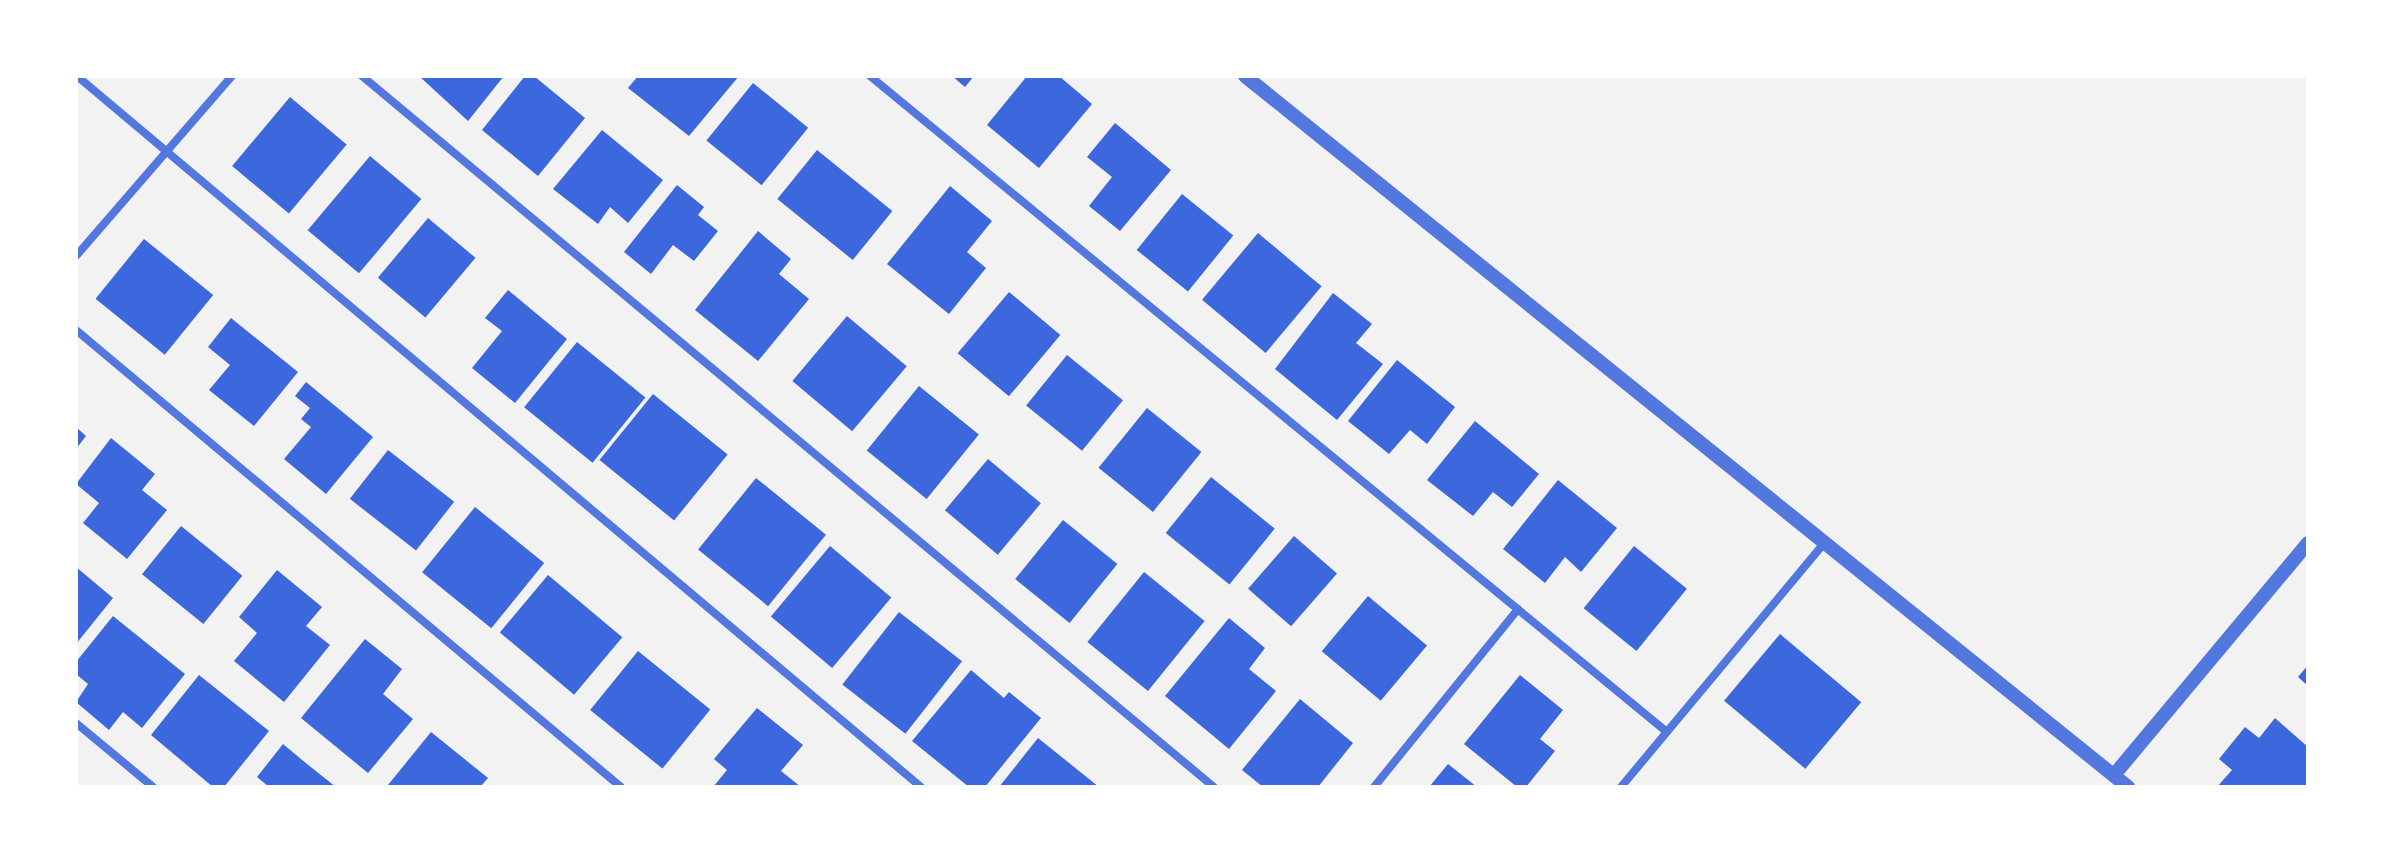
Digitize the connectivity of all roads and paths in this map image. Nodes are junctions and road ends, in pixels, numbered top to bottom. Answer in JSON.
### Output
{"nodes":[{"id":1,"x":77,"y":76,"type":"edge"},
{"id":2,"x":232,"y":76,"type":"edge"},
{"id":3,"x":362,"y":76,"type":"edge"},
{"id":4,"x":870,"y":76,"type":"edge"},
{"id":5,"x":1245,"y":76,"type":"edge"},
{"id":6,"x":164,"y":149,"type":"junction"},
{"id":7,"x":76,"y":256,"type":"edge"},
{"id":8,"x":76,"y":330,"type":"edge"},
{"id":9,"x":1825,"y":542,"type":"junction"},
{"id":10,"x":2308,"y":543,"type":"edge"},
{"id":11,"x":1518,"y":609,"type":"junction"},
{"id":12,"x":76,"y":723,"type":"edge"},
{"id":13,"x":1667,"y":732,"type":"junction"},
{"id":14,"x":2114,"y":775,"type":"junction"},
{"id":15,"x":153,"y":787,"type":"edge"},
{"id":16,"x":621,"y":787,"type":"edge"},
{"id":17,"x":921,"y":787,"type":"edge"},
{"id":18,"x":1214,"y":787,"type":"edge"},
{"id":19,"x":1374,"y":787,"type":"edge"},
{"id":20,"x":1621,"y":787,"type":"edge"},
{"id":21,"x":2128,"y":787,"type":"edge"}],
"edges":[{"from":1,"to":6,"type":"street"},
{"from":2,"to":6,"type":"street"},
{"from":3,"to":18,"type":"street"},
{"from":4,"to":11,"type":"street"},
{"from":5,"to":9,"type":"street"},
{"from":6,"to":7,"type":"street"},
{"from":6,"to":17,"type":"street"},
{"from":8,"to":16,"type":"street"},
{"from":9,"to":13,"type":"street"},
{"from":9,"to":14,"type":"street"},
{"from":10,"to":14,"type":"street"},
{"from":11,"to":13,"type":"street"},
{"from":11,"to":19,"type":"street"},
{"from":12,"to":15,"type":"street"},
{"from":13,"to":20,"type":"street"},
{"from":14,"to":21,"type":"street"}]}
